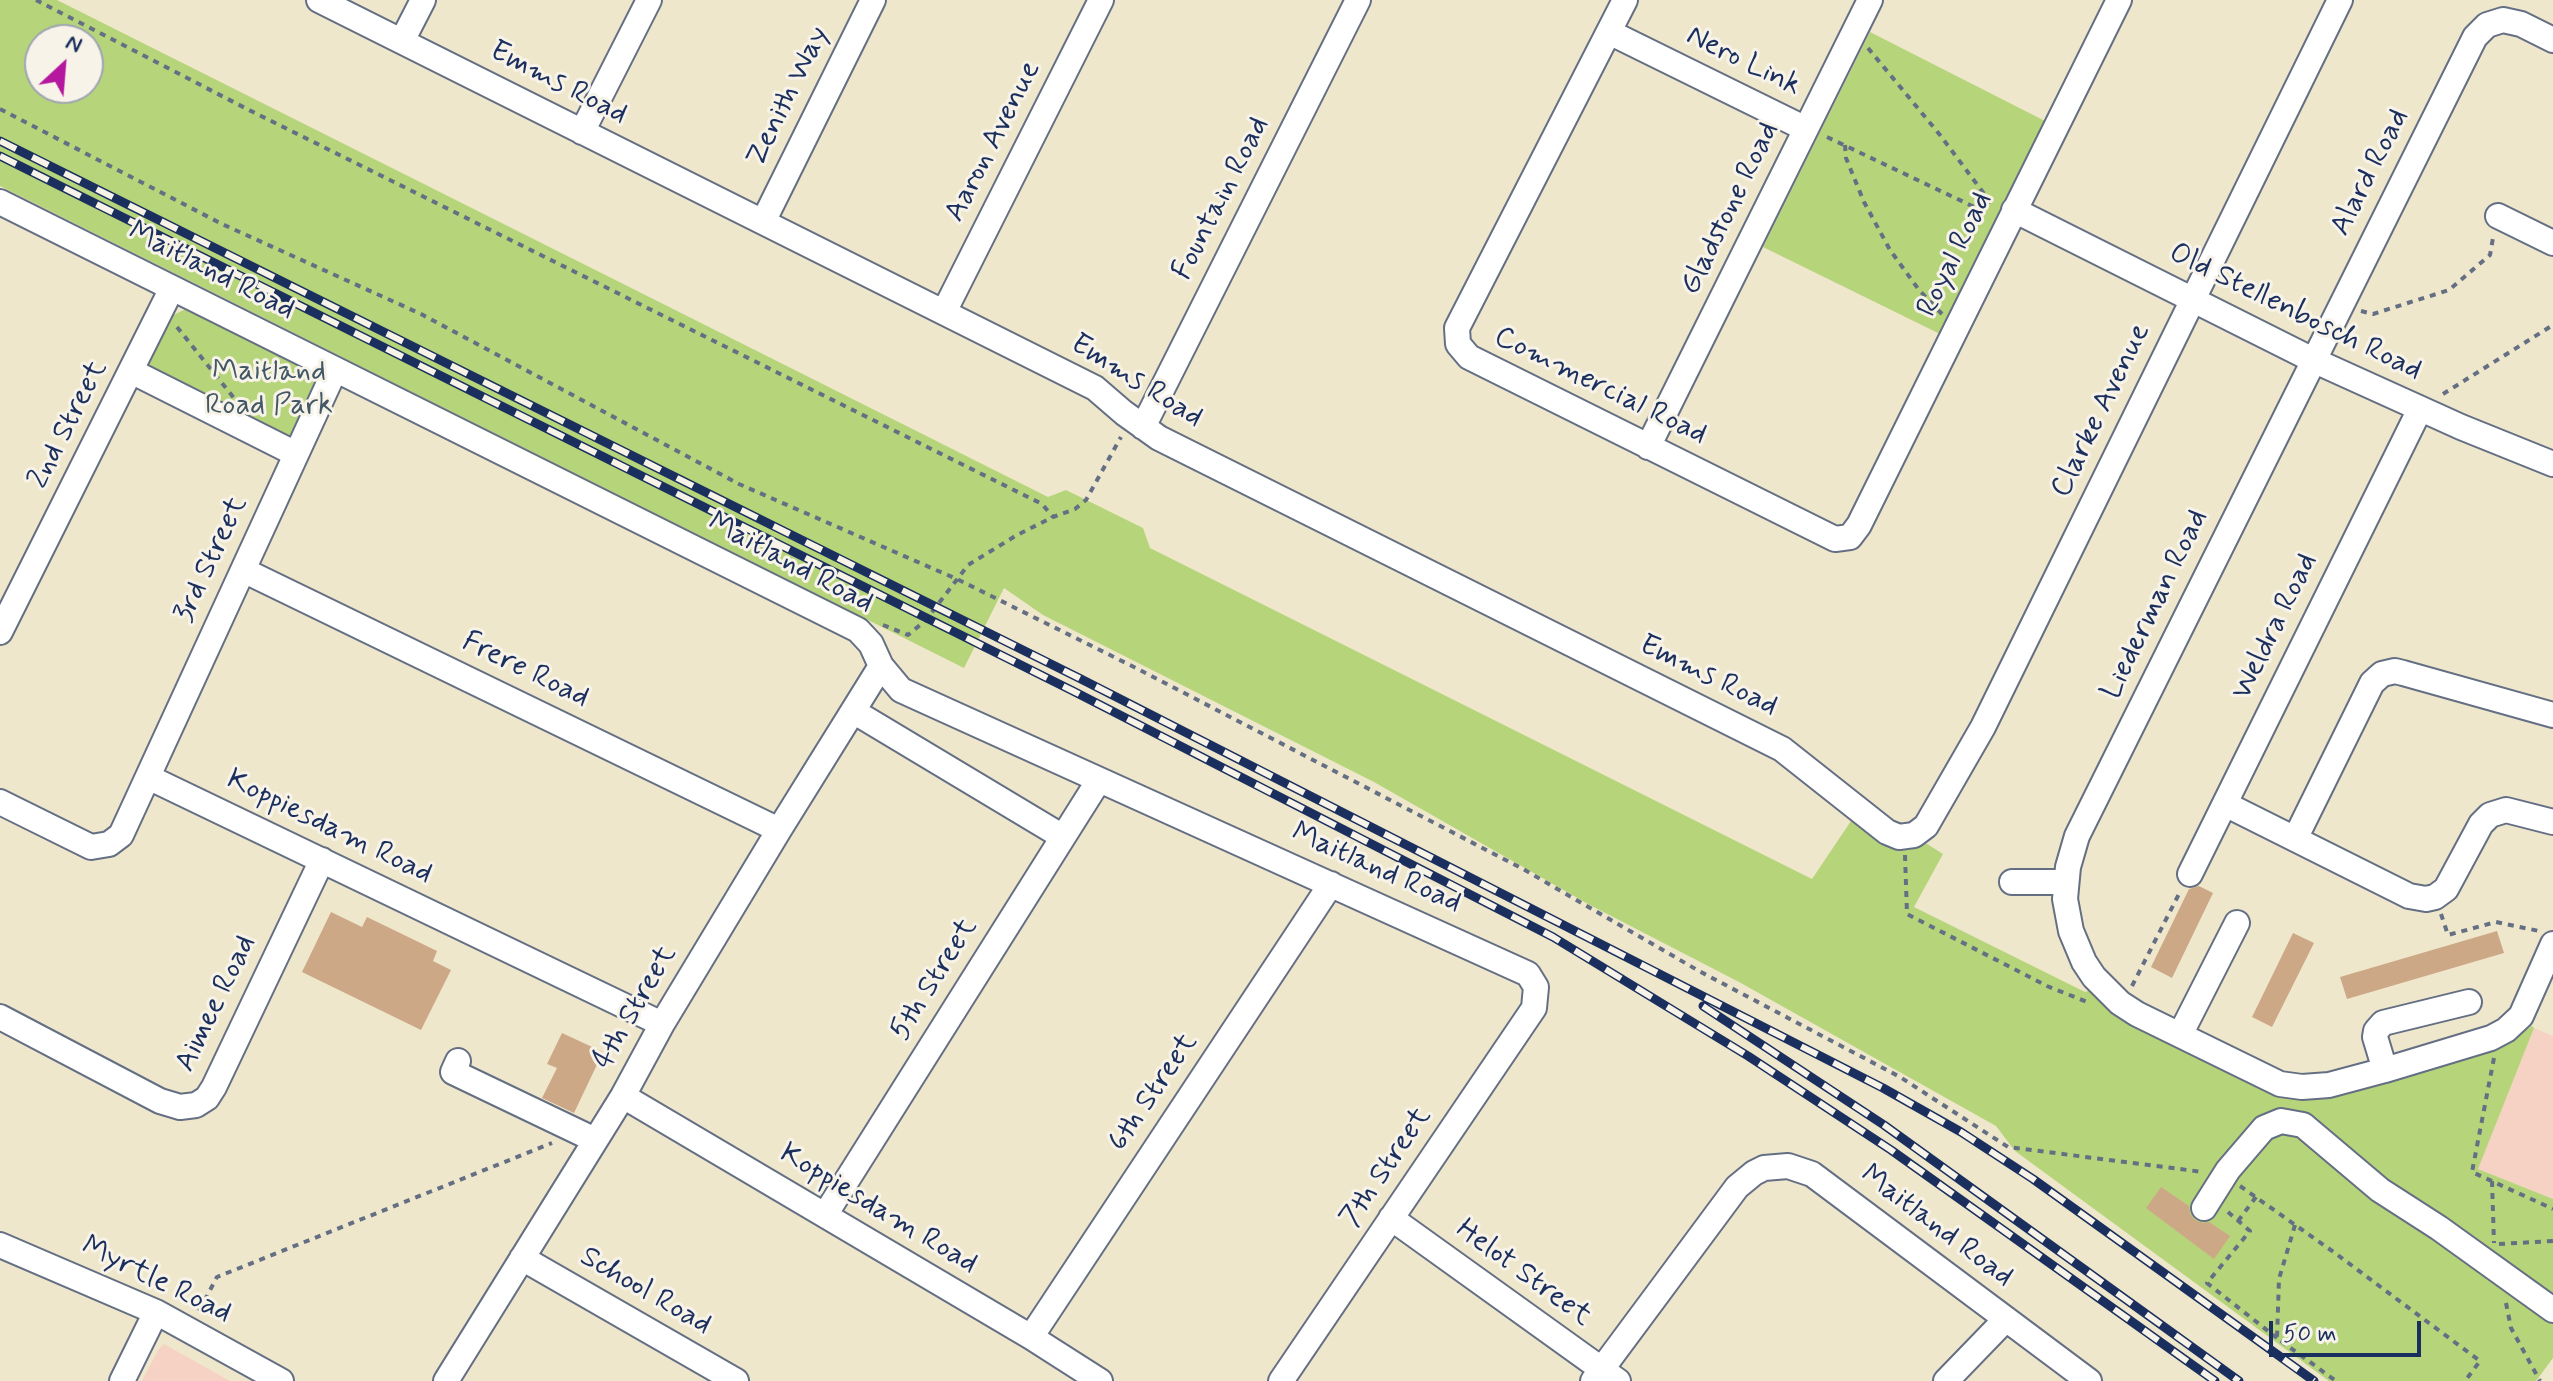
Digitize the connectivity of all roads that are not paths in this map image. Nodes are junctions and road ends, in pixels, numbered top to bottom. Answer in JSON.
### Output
{"nodes":[{"id":1,"x":319,"y":0,"type":"edge"},
{"id":2,"x":423,"y":0,"type":"edge"},
{"id":3,"x":649,"y":0,"type":"edge"},
{"id":4,"x":873,"y":0,"type":"edge"},
{"id":5,"x":1101,"y":0,"type":"edge"},
{"id":6,"x":1358,"y":0,"type":"edge"},
{"id":7,"x":1625,"y":0,"type":"edge"},
{"id":8,"x":1870,"y":0,"type":"edge"},
{"id":9,"x":2119,"y":0,"type":"edge"},
{"id":10,"x":2340,"y":0,"type":"edge"},
{"id":11,"x":2490,"y":11,"type":"edge"},
{"id":12,"x":1609,"y":32,"type":"junction"},
{"id":13,"x":2553,"y":40,"type":"edge"},
{"id":14,"x":402,"y":41,"type":"junction"},
{"id":15,"x":1806,"y":129,"type":"junction"},
{"id":16,"x":582,"y":132,"type":"junction"},
{"id":17,"x":0,"y":202,"type":"edge"},
{"id":18,"x":2014,"y":210,"type":"junction"},
{"id":19,"x":2498,"y":216,"type":"road end"},
{"id":20,"x":763,"y":222,"type":"junction"},
{"id":21,"x":2553,"y":243,"type":"edge"},
{"id":22,"x":172,"y":288,"type":"junction"},
{"id":23,"x":2193,"y":299,"type":"junction"},
{"id":24,"x":944,"y":312,"type":"junction"},
{"id":25,"x":2313,"y":360,"type":"junction"},
{"id":26,"x":335,"y":370,"type":"junction"},
{"id":27,"x":131,"y":371,"type":"junction"},
{"id":28,"x":2420,"y":409,"type":"junction"},
{"id":29,"x":1137,"y":423,"type":"junction"},
{"id":30,"x":1648,"y":447,"type":"junction"},
{"id":31,"x":296,"y":454,"type":"junction"},
{"id":32,"x":2553,"y":464,"type":"edge"},
{"id":33,"x":1850,"y":537,"type":"joint"},
{"id":34,"x":243,"y":570,"type":"junction"},
{"id":35,"x":0,"y":632,"type":"edge"},
{"id":36,"x":881,"y":666,"type":"junction"},
{"id":37,"x":853,"y":711,"type":"junction"},
{"id":38,"x":2553,"y":715,"type":"edge"},
{"id":39,"x":148,"y":777,"type":"junction"},
{"id":40,"x":1099,"y":780,"type":"junction"},
{"id":41,"x":0,"y":802,"type":"edge"},
{"id":42,"x":2225,"y":804,"type":"junction"},
{"id":43,"x":2553,"y":822,"type":"edge"},
{"id":44,"x":779,"y":830,"type":"junction"},
{"id":45,"x":1063,"y":837,"type":"junction"},
{"id":46,"x":1906,"y":837,"type":"joint"},
{"id":47,"x":2295,"y":839,"type":"junction"},
{"id":48,"x":322,"y":860,"type":"junction"},
{"id":49,"x":2190,"y":874,"type":"road end"},
{"id":50,"x":2012,"y":882,"type":"dead end"},
{"id":51,"x":2066,"y":882,"type":"junction"},
{"id":52,"x":1331,"y":884,"type":"junction"},
{"id":53,"x":2237,"y":923,"type":"dead end"},
{"id":54,"x":2549,"y":939,"type":"edge"},
{"id":55,"x":1536,"y":987,"type":"joint"},
{"id":56,"x":2543,"y":992,"type":"edge"},
{"id":57,"x":2469,"y":1002,"type":"dead end"},
{"id":58,"x":0,"y":1017,"type":"edge"},
{"id":59,"x":662,"y":1024,"type":"junction"},
{"id":60,"x":2180,"y":1035,"type":"junction"},
{"id":61,"x":458,"y":1061,"type":"dead end"},
{"id":62,"x":2385,"y":1070,"type":"junction"},
{"id":63,"x":623,"y":1096,"type":"junction"},
{"id":64,"x":595,"y":1140,"type":"junction"},
{"id":65,"x":2207,"y":1203,"type":"road end"},
{"id":66,"x":825,"y":1215,"type":"junction"},
{"id":67,"x":1391,"y":1218,"type":"junction"},
{"id":68,"x":0,"y":1245,"type":"edge"},
{"id":69,"x":522,"y":1258,"type":"junction"},
{"id":70,"x":2553,"y":1310,"type":"edge"},
{"id":71,"x":156,"y":1312,"type":"junction"},
{"id":72,"x":2006,"y":1319,"type":"junction"},
{"id":73,"x":1031,"y":1337,"type":"junction"},
{"id":74,"x":1604,"y":1377,"type":"edge"},
{"id":75,"x":122,"y":1381,"type":"edge"},
{"id":76,"x":281,"y":1381,"type":"edge"},
{"id":77,"x":446,"y":1381,"type":"edge"},
{"id":78,"x":736,"y":1381,"type":"edge"},
{"id":79,"x":1100,"y":1381,"type":"edge"},
{"id":80,"x":1281,"y":1381,"type":"edge"},
{"id":81,"x":1946,"y":1381,"type":"edge"},
{"id":82,"x":2089,"y":1381,"type":"edge"}],
"edges":[{"from":1,"to":14,"type":"street","name":"Emms Road"},
{"from":2,"to":14,"type":"street"},
{"from":3,"to":16,"type":"street"},
{"from":4,"to":20,"type":"street","name":"Zenith Way"},
{"from":5,"to":24,"type":"street","name":"Aaron Avenue"},
{"from":6,"to":29,"type":"street","name":"Fountain Road"},
{"from":7,"to":12,"type":"street","name":"Commercial Road"},
{"from":8,"to":15,"type":"street","name":"Gladstone Road"},
{"from":9,"to":18,"type":"street","name":"Royal Road"},
{"from":10,"to":23,"type":"street","name":"Clarke Avenue"},
{"from":11,"to":13,"type":"street","name":"Alard Road"},
{"from":11,"to":25,"type":"street","name":"Alard Road"},
{"from":12,"to":15,"type":"street","name":"Nero Link"},
{"from":12,"to":30,"type":"street","name":"Commercial Road"},
{"from":14,"to":16,"type":"street","name":"Emms Road"},
{"from":15,"to":30,"type":"street","name":"Gladstone Road"},
{"from":16,"to":20,"type":"street","name":"Emms Road"},
{"from":17,"to":22,"type":"street","name":"Maitland Road"},
{"from":18,"to":23,"type":"street","name":"Old Stellenbosch Road"},
{"from":18,"to":33,"type":"street","name":"Royal Road"},
{"from":19,"to":21,"type":"street"},
{"from":20,"to":24,"type":"street","name":"Emms Road"},
{"from":22,"to":26,"type":"street","name":"Maitland Road"},
{"from":22,"to":27,"type":"street","name":"2nd Street"},
{"from":23,"to":25,"type":"street","name":"Old Stellenbosch Road"},
{"from":23,"to":46,"type":"street","name":"Clarke Avenue"},
{"from":24,"to":29,"type":"street","name":"Emms Road"},
{"from":25,"to":28,"type":"street","name":"Old Stellenbosch Road"},
{"from":25,"to":51,"type":"street","name":"Liederman Road"},
{"from":26,"to":31,"type":"street","name":"3rd Street"},
{"from":26,"to":36,"type":"street","name":"Maitland Road"},
{"from":27,"to":31,"type":"street"},
{"from":27,"to":35,"type":"street","name":"2nd Street"},
{"from":28,"to":32,"type":"street","name":"Old Stellenbosch Road"},
{"from":28,"to":42,"type":"street","name":"Weldra Road"},
{"from":29,"to":46,"type":"street","name":"Emms Road"},
{"from":30,"to":33,"type":"street","name":"Commercial Road"},
{"from":31,"to":34,"type":"street","name":"3rd Street"},
{"from":34,"to":39,"type":"street","name":"3rd Street"},
{"from":34,"to":44,"type":"street","name":"Frere Road"},
{"from":36,"to":37,"type":"street","name":"4th Street"},
{"from":36,"to":40,"type":"street","name":"Maitland Road"},
{"from":37,"to":44,"type":"street","name":"4th Street"},
{"from":37,"to":45,"type":"street"},
{"from":38,"to":47,"type":"street"},
{"from":39,"to":41,"type":"street"},
{"from":39,"to":48,"type":"street","name":"Koppiesdam Road"},
{"from":40,"to":45,"type":"street","name":"5th Street"},
{"from":40,"to":52,"type":"street","name":"Maitland Road"},
{"from":42,"to":47,"type":"street"},
{"from":42,"to":49,"type":"street","name":"Weldra Road"},
{"from":43,"to":47,"type":"street"},
{"from":44,"to":59,"type":"street","name":"4th Street"},
{"from":45,"to":66,"type":"street","name":"5th Street"},
{"from":48,"to":58,"type":"street","name":"Aimee Road"},
{"from":48,"to":59,"type":"street","name":"Koppiesdam Road"},
{"from":50,"to":51,"type":"street"},
{"from":51,"to":60,"type":"street","name":"Liederman Road"},
{"from":52,"to":55,"type":"street","name":"Maitland Road"},
{"from":52,"to":73,"type":"street","name":"6th Street"},
{"from":53,"to":60,"type":"street"},
{"from":54,"to":56,"type":"street"},
{"from":55,"to":67,"type":"street","name":"7th Street"},
{"from":56,"to":62,"type":"street","name":"Liederman Road"},
{"from":57,"to":62,"type":"street"},
{"from":59,"to":63,"type":"street","name":"4th Street"},
{"from":60,"to":62,"type":"street","name":"Liederman Road"},
{"from":61,"to":64,"type":"street"},
{"from":63,"to":64,"type":"street","name":"4th Street"},
{"from":63,"to":66,"type":"street","name":"Koppiesdam Road"},
{"from":64,"to":69,"type":"street","name":"4th Street"},
{"from":65,"to":70,"type":"street"},
{"from":66,"to":73,"type":"street","name":"Koppiesdam Road"},
{"from":67,"to":74,"type":"street","name":"Helot Street"},
{"from":67,"to":80,"type":"street","name":"7th Street"},
{"from":68,"to":71,"type":"street","name":"Myrtle Road"},
{"from":69,"to":77,"type":"street","name":"4th Street"},
{"from":69,"to":78,"type":"street","name":"School Road"},
{"from":71,"to":75,"type":"street"},
{"from":71,"to":76,"type":"street","name":"Myrtle Road"},
{"from":72,"to":74,"type":"street","name":"Maitland Road"},
{"from":72,"to":81,"type":"street"},
{"from":72,"to":82,"type":"street","name":"Maitland Road"},
{"from":73,"to":79,"type":"street","name":"Koppiesdam Road"}]}
